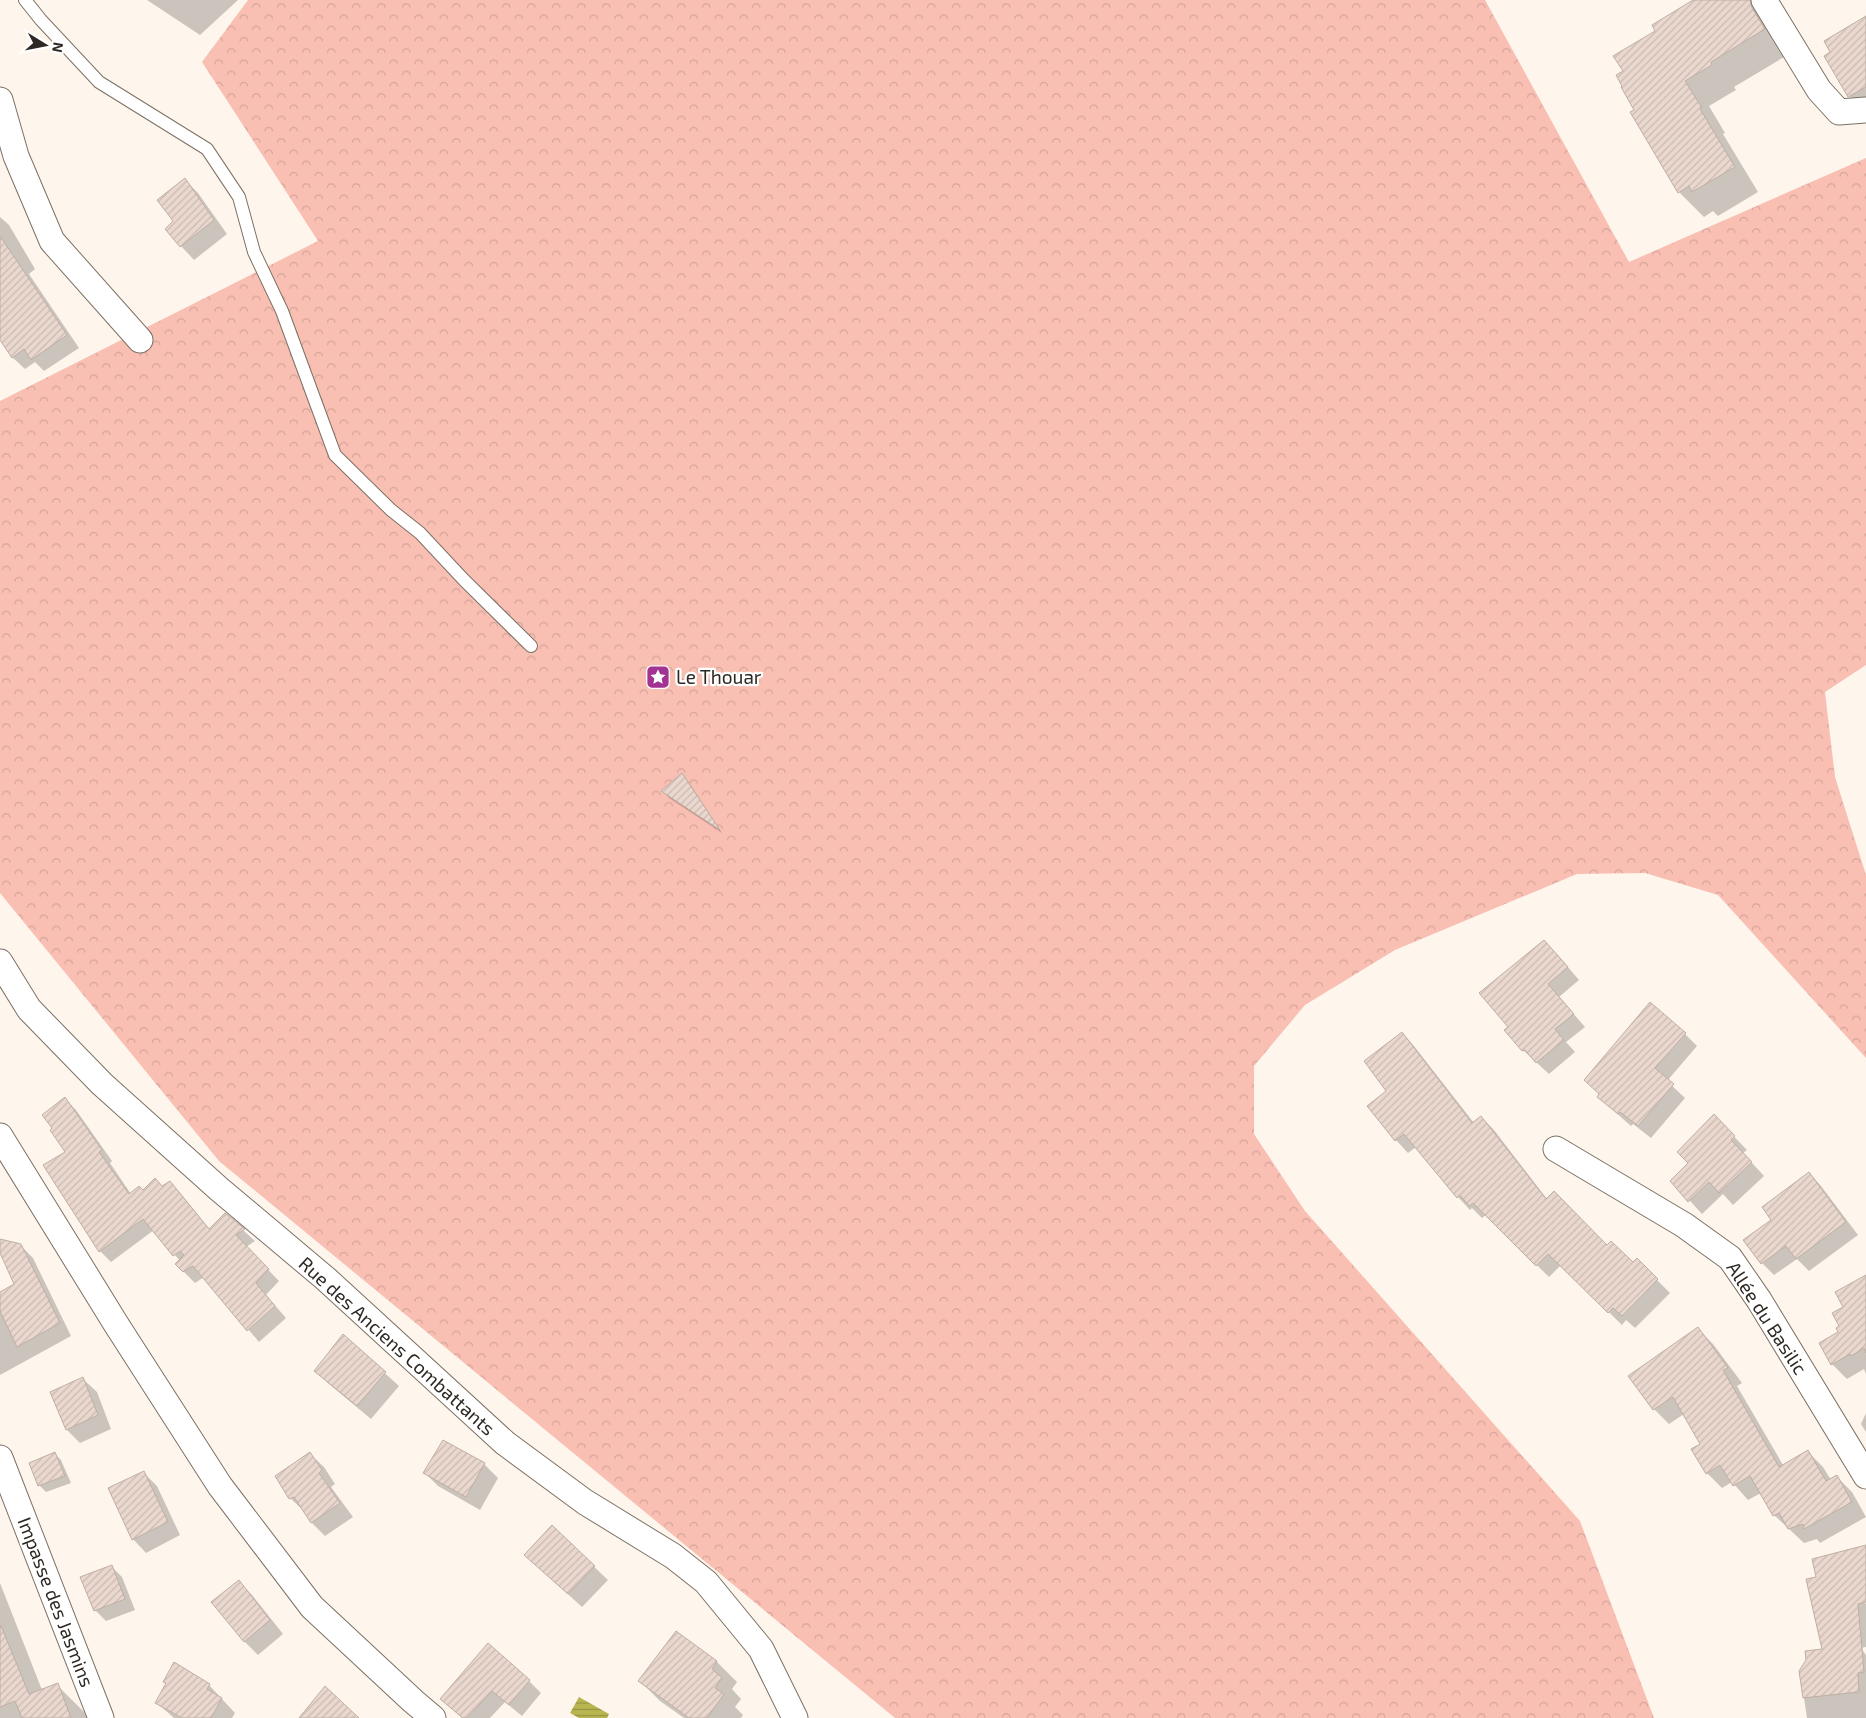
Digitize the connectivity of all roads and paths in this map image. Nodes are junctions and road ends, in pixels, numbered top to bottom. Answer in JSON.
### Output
{"nodes":[{"id":1,"x":25,"y":0,"type":"edge"},
{"id":2,"x":1764,"y":0,"type":"edge"},
{"id":3,"x":0,"y":100,"type":"edge"},
{"id":4,"x":1866,"y":110,"type":"edge"},
{"id":5,"x":140,"y":340,"type":"dead end"},
{"id":6,"x":531,"y":646,"type":"dead end"},
{"id":7,"x":0,"y":962,"type":"edge"},
{"id":8,"x":0,"y":1136,"type":"edge"},
{"id":9,"x":1556,"y":1150,"type":"dead end"},
{"id":10,"x":0,"y":1458,"type":"edge"},
{"id":11,"x":1866,"y":1476,"type":"edge"},
{"id":12,"x":101,"y":1718,"type":"edge"},
{"id":13,"x":433,"y":1718,"type":"edge"},
{"id":14,"x":795,"y":1718,"type":"edge"}],
"edges":[{"from":1,"to":6,"type":"lane"},
{"from":2,"to":4,"type":"street"},
{"from":3,"to":5,"type":"street"},
{"from":7,"to":14,"type":"street","name":"Rue des Anciens Combattants"},
{"from":8,"to":13,"type":"street"},
{"from":9,"to":11,"type":"street","name":"Allée du Basilic"},
{"from":10,"to":12,"type":"street","name":"Impasse des Jasmins"}]}
